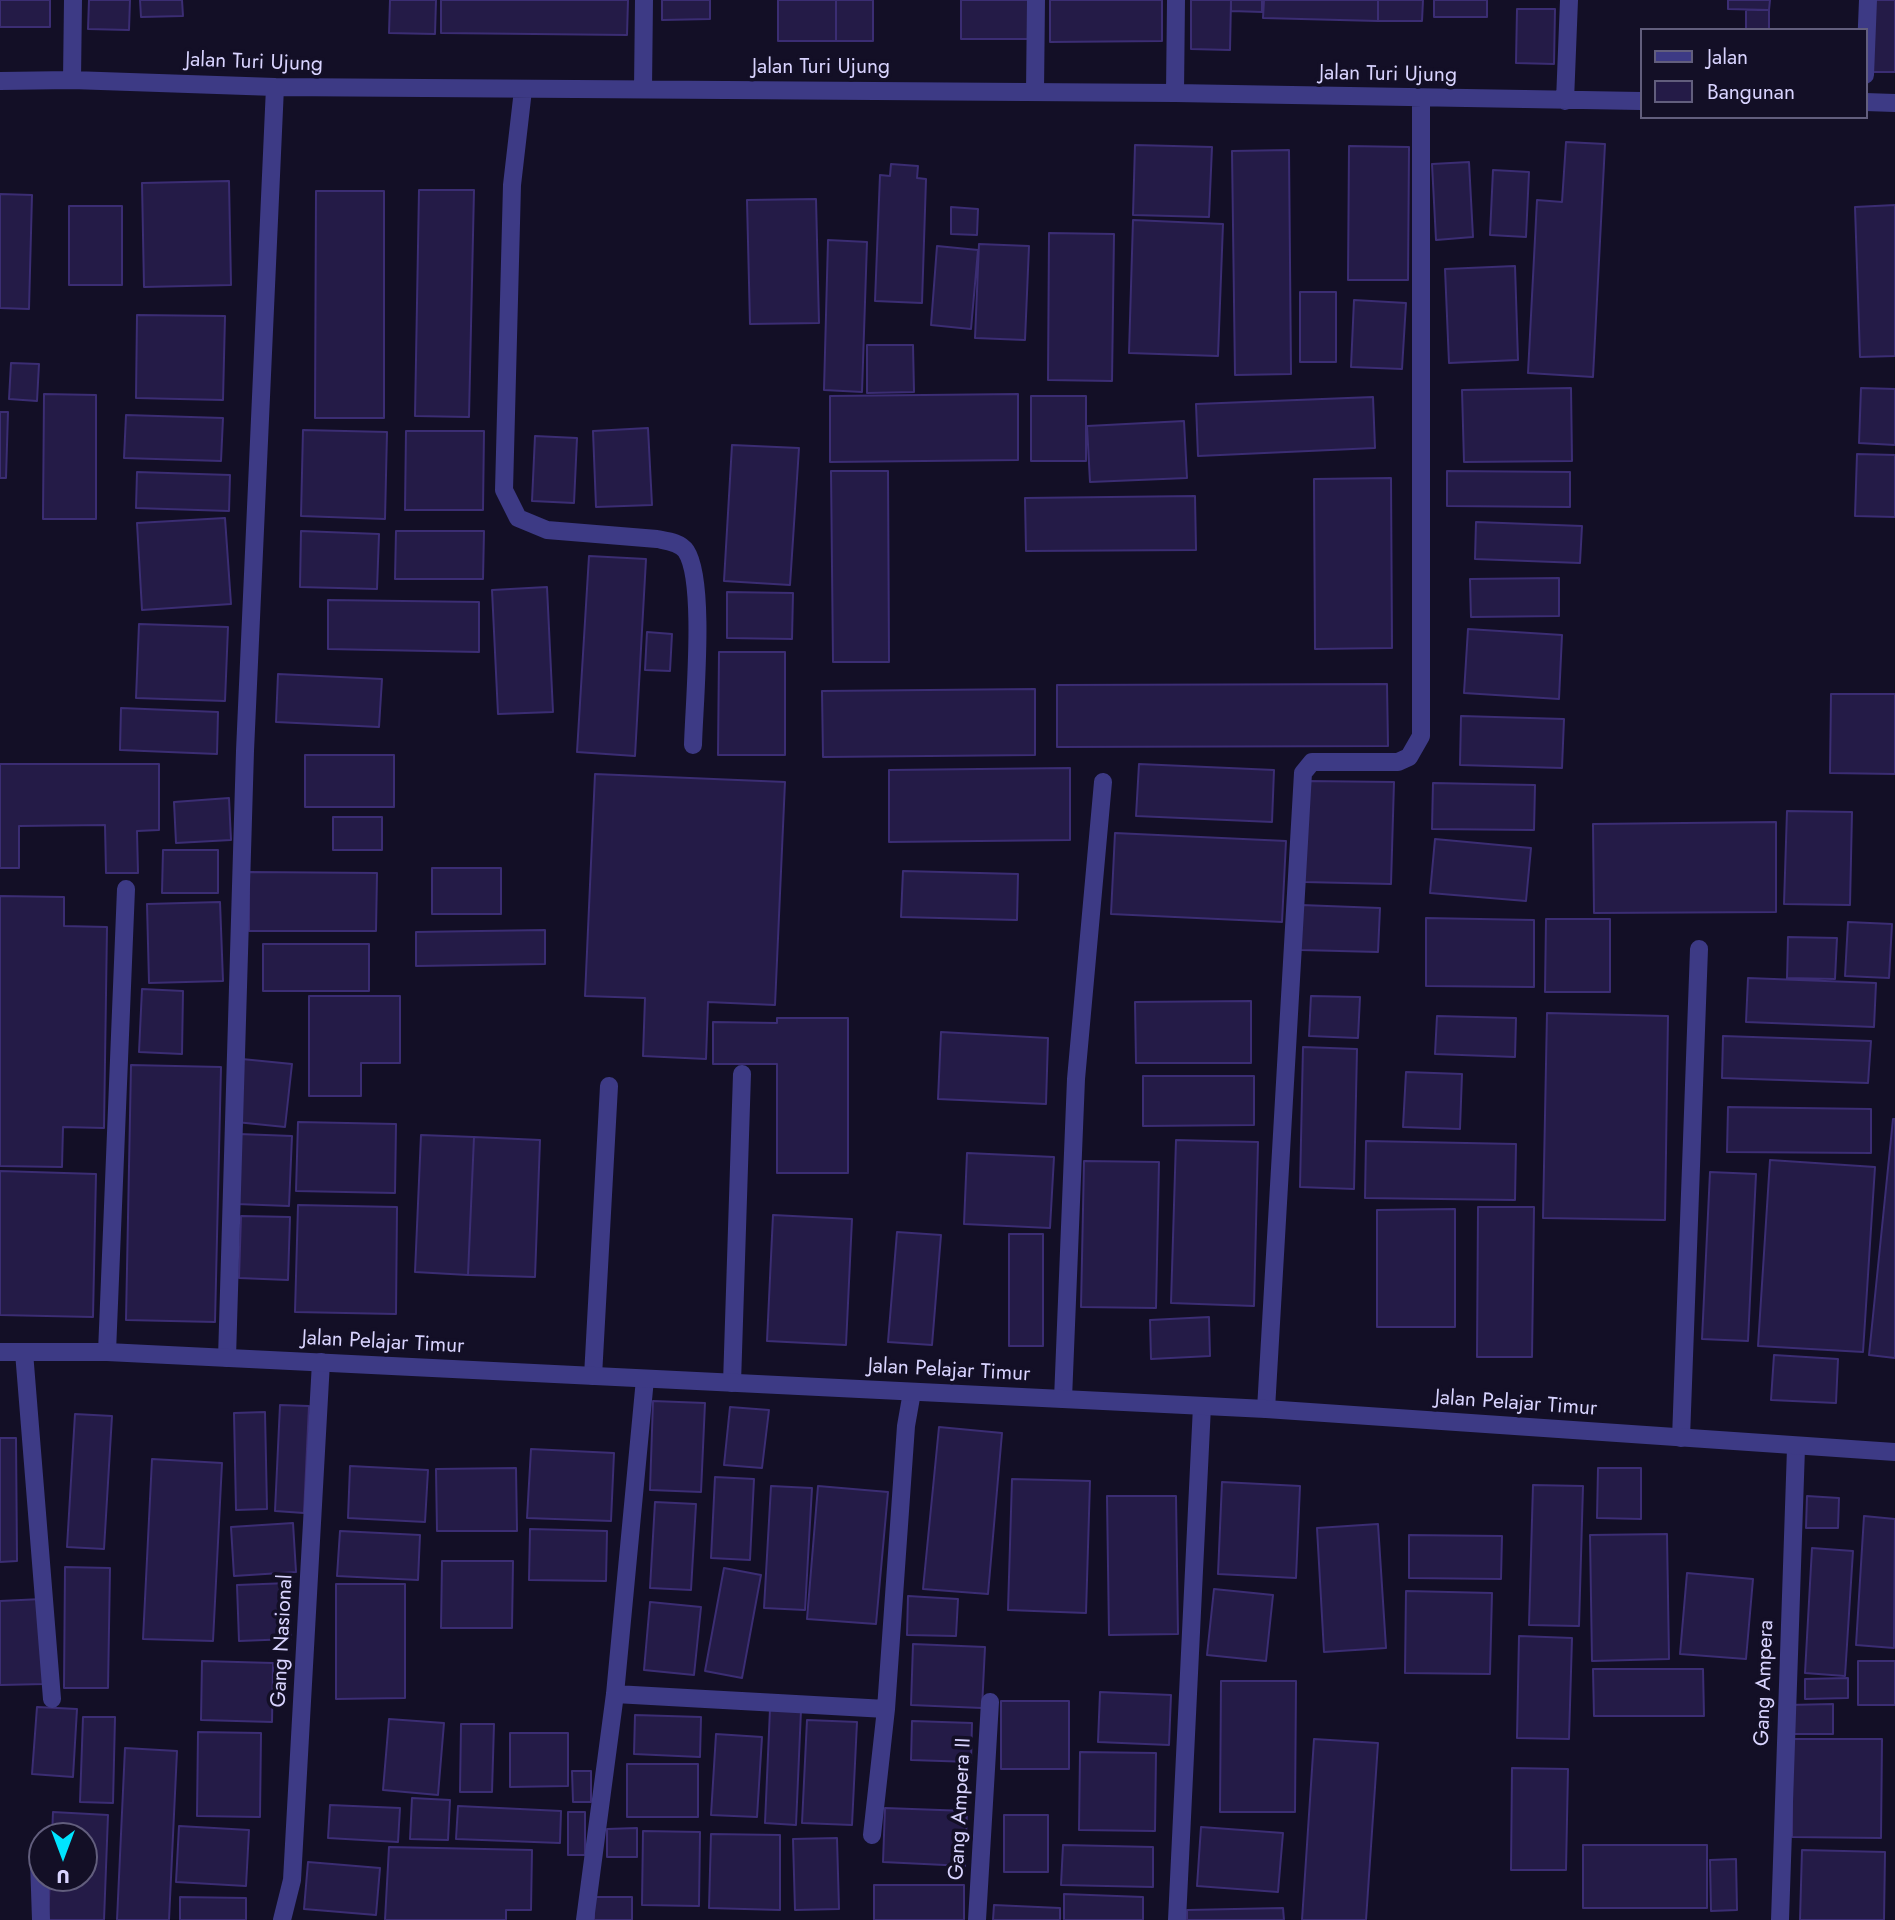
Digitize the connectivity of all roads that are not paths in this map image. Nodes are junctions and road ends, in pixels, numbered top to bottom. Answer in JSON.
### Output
{"nodes":[{"id":1,"x":73,"y":0,"type":"edge"},
{"id":2,"x":644,"y":0,"type":"edge"},
{"id":3,"x":1036,"y":0,"type":"edge"},
{"id":4,"x":1176,"y":0,"type":"edge"},
{"id":5,"x":1569,"y":0,"type":"edge"},
{"id":6,"x":1868,"y":0,"type":"edge"},
{"id":7,"x":1867,"y":28,"type":"edge"},
{"id":8,"x":72,"y":80,"type":"junction"},
{"id":9,"x":0,"y":81,"type":"edge"},
{"id":10,"x":275,"y":87,"type":"junction"},
{"id":11,"x":643,"y":89,"type":"junction"},
{"id":12,"x":523,"y":90,"type":"junction"},
{"id":13,"x":1035,"y":92,"type":"junction"},
{"id":14,"x":1175,"y":93,"type":"junction"},
{"id":15,"x":1422,"y":99,"type":"junction"},
{"id":16,"x":1565,"y":101,"type":"junction"},
{"id":17,"x":1640,"y":101,"type":"edge"},
{"id":18,"x":1867,"y":102,"type":"edge"},
{"id":19,"x":1895,"y":103,"type":"edge"},
{"id":20,"x":694,"y":745,"type":"dead end"},
{"id":21,"x":1103,"y":782,"type":"dead end"},
{"id":22,"x":126,"y":889,"type":"dead end"},
{"id":23,"x":1699,"y":949,"type":"dead end"},
{"id":24,"x":742,"y":1074,"type":"dead end"},
{"id":25,"x":609,"y":1086,"type":"dead end"},
{"id":26,"x":0,"y":1352,"type":"edge"},
{"id":27,"x":24,"y":1352,"type":"junction"},
{"id":28,"x":107,"y":1352,"type":"junction"},
{"id":29,"x":227,"y":1358,"type":"junction"},
{"id":30,"x":321,"y":1363,"type":"junction"},
{"id":31,"x":593,"y":1376,"type":"junction"},
{"id":32,"x":645,"y":1379,"type":"junction"},
{"id":33,"x":732,"y":1383,"type":"junction"},
{"id":34,"x":912,"y":1392,"type":"junction"},
{"id":35,"x":1063,"y":1399,"type":"junction"},
{"id":36,"x":1202,"y":1406,"type":"junction"},
{"id":37,"x":1266,"y":1409,"type":"junction"},
{"id":38,"x":1681,"y":1438,"type":"junction"},
{"id":39,"x":1796,"y":1448,"type":"junction"},
{"id":40,"x":1895,"y":1452,"type":"edge"},
{"id":41,"x":615,"y":1694,"type":"junction"},
{"id":42,"x":52,"y":1699,"type":"dead end"},
{"id":43,"x":990,"y":1702,"type":"dead end"},
{"id":44,"x":886,"y":1709,"type":"junction"},
{"id":45,"x":872,"y":1835,"type":"dead end"},
{"id":46,"x":40,"y":1892,"type":"edge"},
{"id":47,"x":41,"y":1920,"type":"edge"},
{"id":48,"x":282,"y":1920,"type":"edge"},
{"id":49,"x":585,"y":1920,"type":"edge"},
{"id":50,"x":977,"y":1920,"type":"edge"},
{"id":51,"x":1177,"y":1920,"type":"edge"},
{"id":52,"x":1780,"y":1920,"type":"edge"}],
"edges":[{"from":1,"to":8,"type":"street"},
{"from":2,"to":11,"type":"street"},
{"from":3,"to":13,"type":"street"},
{"from":4,"to":14,"type":"street"},
{"from":5,"to":16,"type":"street"},
{"from":6,"to":7,"type":"street"},
{"from":8,"to":9,"type":"street","name":"Jalan Turi Ujung"},
{"from":8,"to":10,"type":"street","name":"Jalan Turi Ujung"},
{"from":10,"to":12,"type":"street","name":"Jalan Turi Ujung"},
{"from":10,"to":29,"type":"street"},
{"from":11,"to":12,"type":"street","name":"Jalan Turi Ujung"},
{"from":11,"to":13,"type":"street","name":"Jalan Turi Ujung"},
{"from":12,"to":20,"type":"street"},
{"from":13,"to":14,"type":"street","name":"Jalan Turi Ujung"},
{"from":14,"to":15,"type":"street","name":"Jalan Turi Ujung"},
{"from":15,"to":16,"type":"street","name":"Jalan Turi Ujung"},
{"from":15,"to":37,"type":"street"},
{"from":16,"to":17,"type":"street","name":"Jalan Turi Ujung"},
{"from":18,"to":19,"type":"street"},
{"from":21,"to":35,"type":"street"},
{"from":22,"to":28,"type":"street"},
{"from":23,"to":38,"type":"street"},
{"from":24,"to":33,"type":"street"},
{"from":25,"to":31,"type":"street"},
{"from":26,"to":27,"type":"street","name":"Jalan Pelajar Timur"},
{"from":27,"to":28,"type":"street","name":"Jalan Pelajar Timur"},
{"from":27,"to":42,"type":"street"},
{"from":28,"to":29,"type":"street","name":"Jalan Pelajar Timur"},
{"from":29,"to":30,"type":"street","name":"Jalan Pelajar Timur"},
{"from":30,"to":31,"type":"street","name":"Jalan Pelajar Timur"},
{"from":30,"to":48,"type":"street","name":"Gang Nasional"},
{"from":31,"to":32,"type":"street","name":"Jalan Pelajar Timur"},
{"from":32,"to":33,"type":"street","name":"Jalan Pelajar Timur"},
{"from":32,"to":41,"type":"street"},
{"from":33,"to":34,"type":"street","name":"Jalan Pelajar Timur"},
{"from":34,"to":35,"type":"street","name":"Jalan Pelajar Timur"},
{"from":34,"to":44,"type":"street"},
{"from":35,"to":36,"type":"street","name":"Jalan Pelajar Timur"},
{"from":36,"to":37,"type":"street","name":"Jalan Pelajar Timur"},
{"from":36,"to":51,"type":"street"},
{"from":37,"to":38,"type":"street","name":"Jalan Pelajar Timur"},
{"from":38,"to":39,"type":"street","name":"Jalan Pelajar Timur"},
{"from":39,"to":40,"type":"street","name":"Jalan Pelajar Timur"},
{"from":39,"to":52,"type":"street","name":"Gang Ampera"},
{"from":41,"to":44,"type":"street"},
{"from":41,"to":49,"type":"street"},
{"from":43,"to":50,"type":"street","name":"Gang Ampera II"},
{"from":44,"to":45,"type":"street"},
{"from":46,"to":47,"type":"street"}]}
